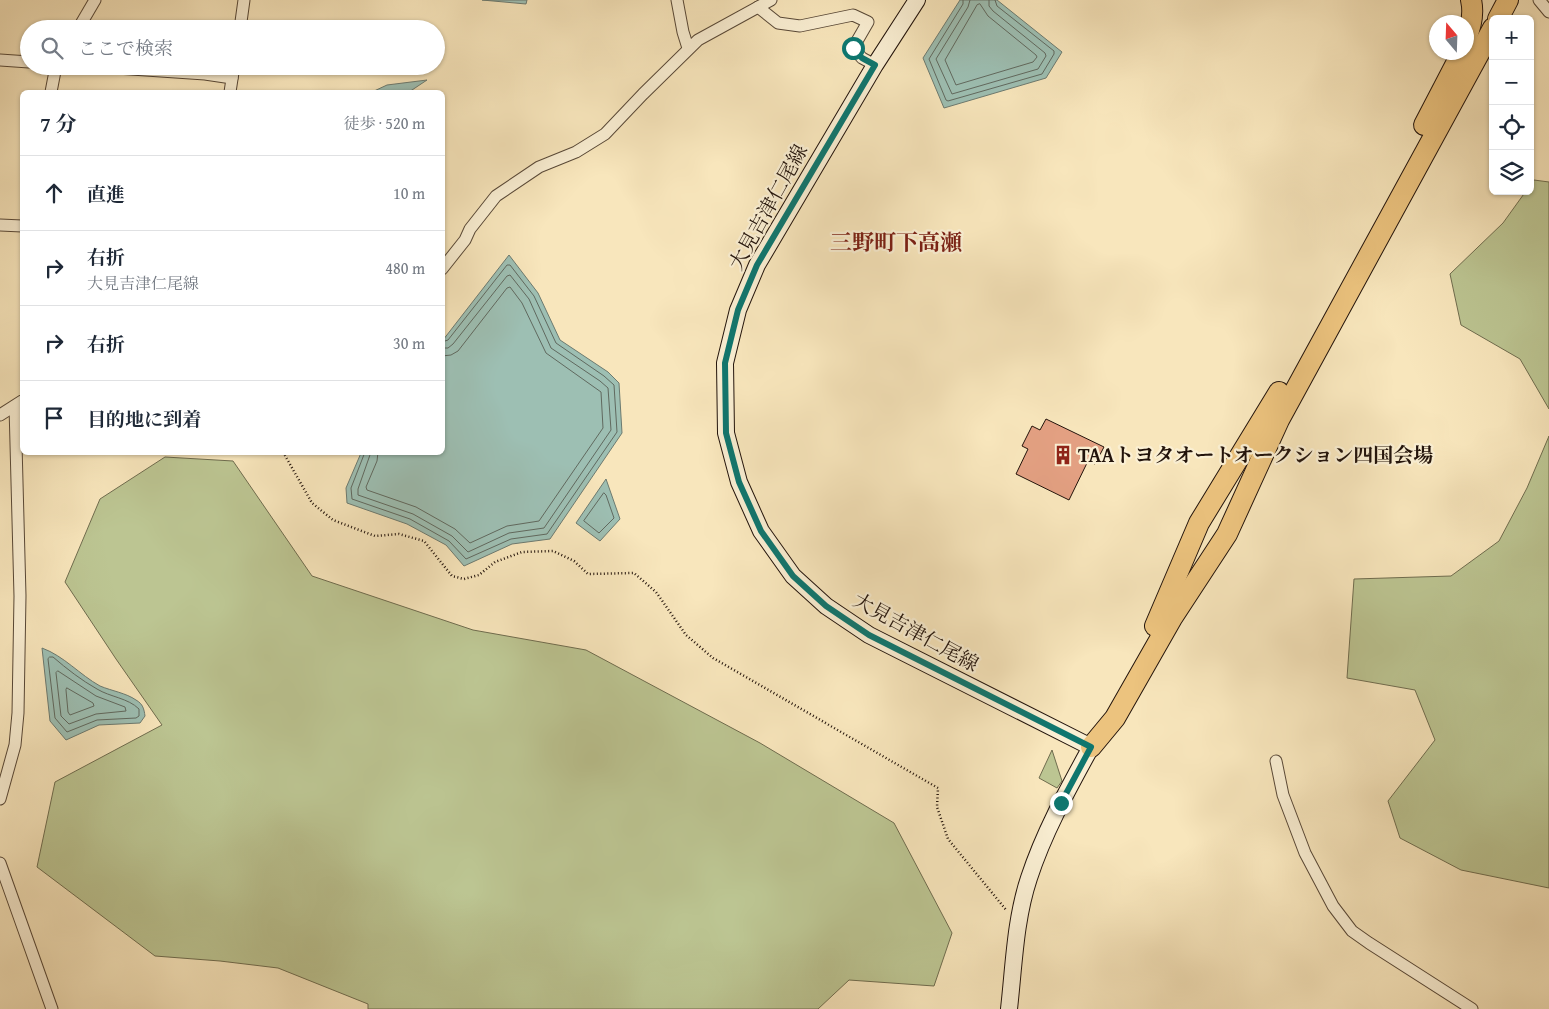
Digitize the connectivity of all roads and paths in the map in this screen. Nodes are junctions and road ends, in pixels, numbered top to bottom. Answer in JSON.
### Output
{"nodes":[{"id":1,"x":95,"y":0,"type":"edge"},
{"id":2,"x":244,"y":0,"type":"edge"},
{"id":3,"x":677,"y":0,"type":"edge"},
{"id":4,"x":771,"y":0,"type":"edge"},
{"id":5,"x":917,"y":0,"type":"edge"},
{"id":6,"x":1472,"y":0,"type":"edge"},
{"id":7,"x":1508,"y":0,"type":"edge"},
{"id":8,"x":1539,"y":0,"type":"edge"},
{"id":9,"x":758,"y":7,"type":"junction"},
{"id":10,"x":1549,"y":12,"type":"edge"},
{"id":11,"x":1471,"y":15,"type":"edge"},
{"id":12,"x":1500,"y":15,"type":"edge"},
{"id":13,"x":83,"y":20,"type":"edge"},
{"id":14,"x":241,"y":20,"type":"edge"},
{"id":15,"x":1489,"y":35,"type":"edge"},
{"id":16,"x":688,"y":48,"type":"junction"},
{"id":17,"x":0,"y":60,"type":"edge"},
{"id":18,"x":1458,"y":60,"type":"edge"},
{"id":19,"x":20,"y":61,"type":"edge"},
{"id":20,"x":875,"y":65,"type":"junction"},
{"id":21,"x":54,"y":75,"type":"edge"},
{"id":22,"x":233,"y":75,"type":"edge"},
{"id":23,"x":51,"y":90,"type":"edge"},
{"id":24,"x":230,"y":90,"type":"edge"},
{"id":25,"x":0,"y":225,"type":"edge"},
{"id":26,"x":20,"y":226,"type":"edge"},
{"id":27,"x":445,"y":265,"type":"edge"},
{"id":28,"x":19,"y":403,"type":"edge"},
{"id":29,"x":0,"y":415,"type":"edge"},
{"id":30,"x":285,"y":455,"type":"edge"},
{"id":31,"x":1091,"y":747,"type":"junction"},
{"id":32,"x":1276,"y":762,"type":"dead end"},
{"id":33,"x":0,"y":799,"type":"edge"},
{"id":34,"x":0,"y":863,"type":"edge"},
{"id":35,"x":1018,"y":924,"type":"junction"},
{"id":36,"x":52,"y":1009,"type":"edge"},
{"id":37,"x":1009,"y":1009,"type":"edge"},
{"id":38,"x":1472,"y":1009,"type":"edge"}],
"edges":[{"from":1,"to":13,"type":"street"},
{"from":2,"to":14,"type":"street"},
{"from":3,"to":16,"type":"street"},
{"from":4,"to":9,"type":"street"},
{"from":5,"to":20,"type":"main road","name":"大見吉津仁尾線"},
{"from":6,"to":11,"type":"highway"},
{"from":7,"to":12,"type":"highway"},
{"from":8,"to":10,"type":"street"},
{"from":9,"to":16,"type":"street"},
{"from":9,"to":20,"type":"street"},
{"from":15,"to":31,"type":"highway"},
{"from":16,"to":27,"type":"street"},
{"from":17,"to":19,"type":"street"},
{"from":18,"to":31,"type":"highway"},
{"from":20,"to":31,"type":"main road","name":"大見吉津仁尾線"},
{"from":21,"to":23,"type":"street"},
{"from":22,"to":24,"type":"street"},
{"from":25,"to":26,"type":"street"},
{"from":28,"to":29,"type":"street"},
{"from":28,"to":33,"type":"street"},
{"from":30,"to":35,"type":"path"},
{"from":31,"to":35,"type":"main road"},
{"from":32,"to":38,"type":"street"},
{"from":34,"to":36,"type":"street"},
{"from":35,"to":37,"type":"main road"}]}
